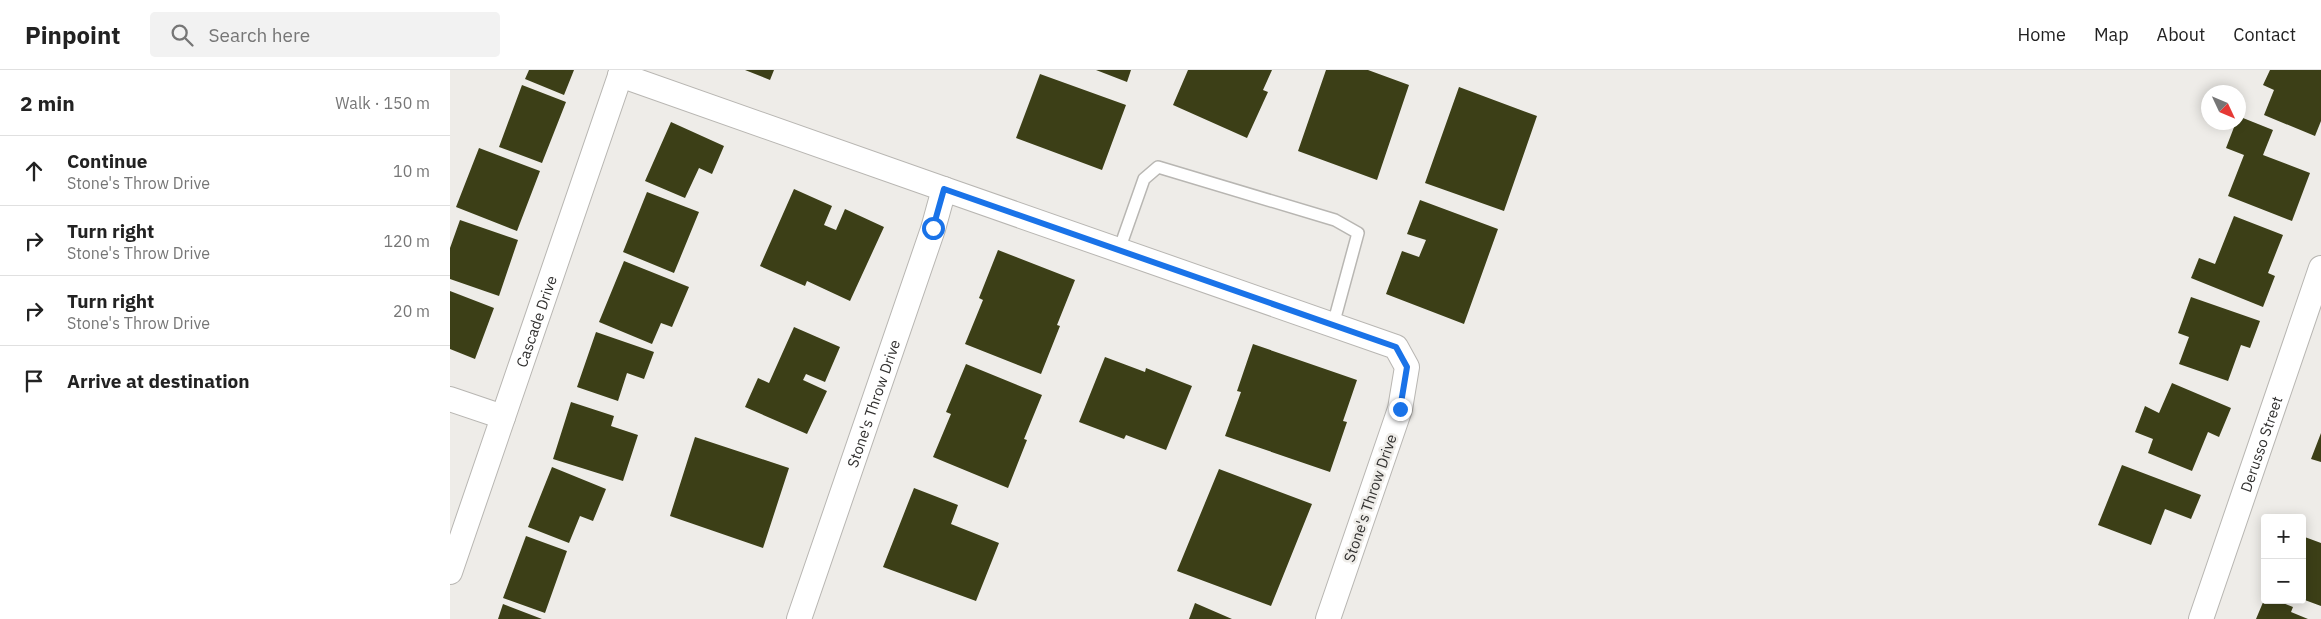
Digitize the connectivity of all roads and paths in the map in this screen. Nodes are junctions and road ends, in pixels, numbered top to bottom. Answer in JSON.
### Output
{"nodes":[{"id":1,"x":621,"y":73,"type":"edge"},
{"id":2,"x":944,"y":189,"type":"junction"},
{"id":3,"x":1119,"y":250,"type":"junction"},
{"id":4,"x":2321,"y":268,"type":"edge"},
{"id":5,"x":1334,"y":325,"type":"junction"},
{"id":6,"x":450,"y":399,"type":"edge"},
{"id":7,"x":503,"y":417,"type":"junction"},
{"id":8,"x":450,"y":572,"type":"edge"},
{"id":9,"x":799,"y":619,"type":"edge"},
{"id":10,"x":1328,"y":619,"type":"edge"},
{"id":11,"x":2201,"y":619,"type":"edge"}],
"edges":[{"from":1,"to":2,"type":"street","name":"Stone's Throw Drive"},
{"from":1,"to":7,"type":"street","name":"Cascade Drive"},
{"from":2,"to":3,"type":"street","name":"Stone's Throw Drive"},
{"from":2,"to":9,"type":"street","name":"Stone's Throw Drive"},
{"from":3,"to":5,"type":"street","name":"Stone's Throw Drive"},
{"from":3,"to":5,"type":"lane"},
{"from":4,"to":11,"type":"street","name":"Derusso Street"},
{"from":5,"to":10,"type":"street","name":"Stone's Throw Drive"},
{"from":6,"to":7,"type":"street"},
{"from":7,"to":8,"type":"street","name":"Cascade Drive"}]}
